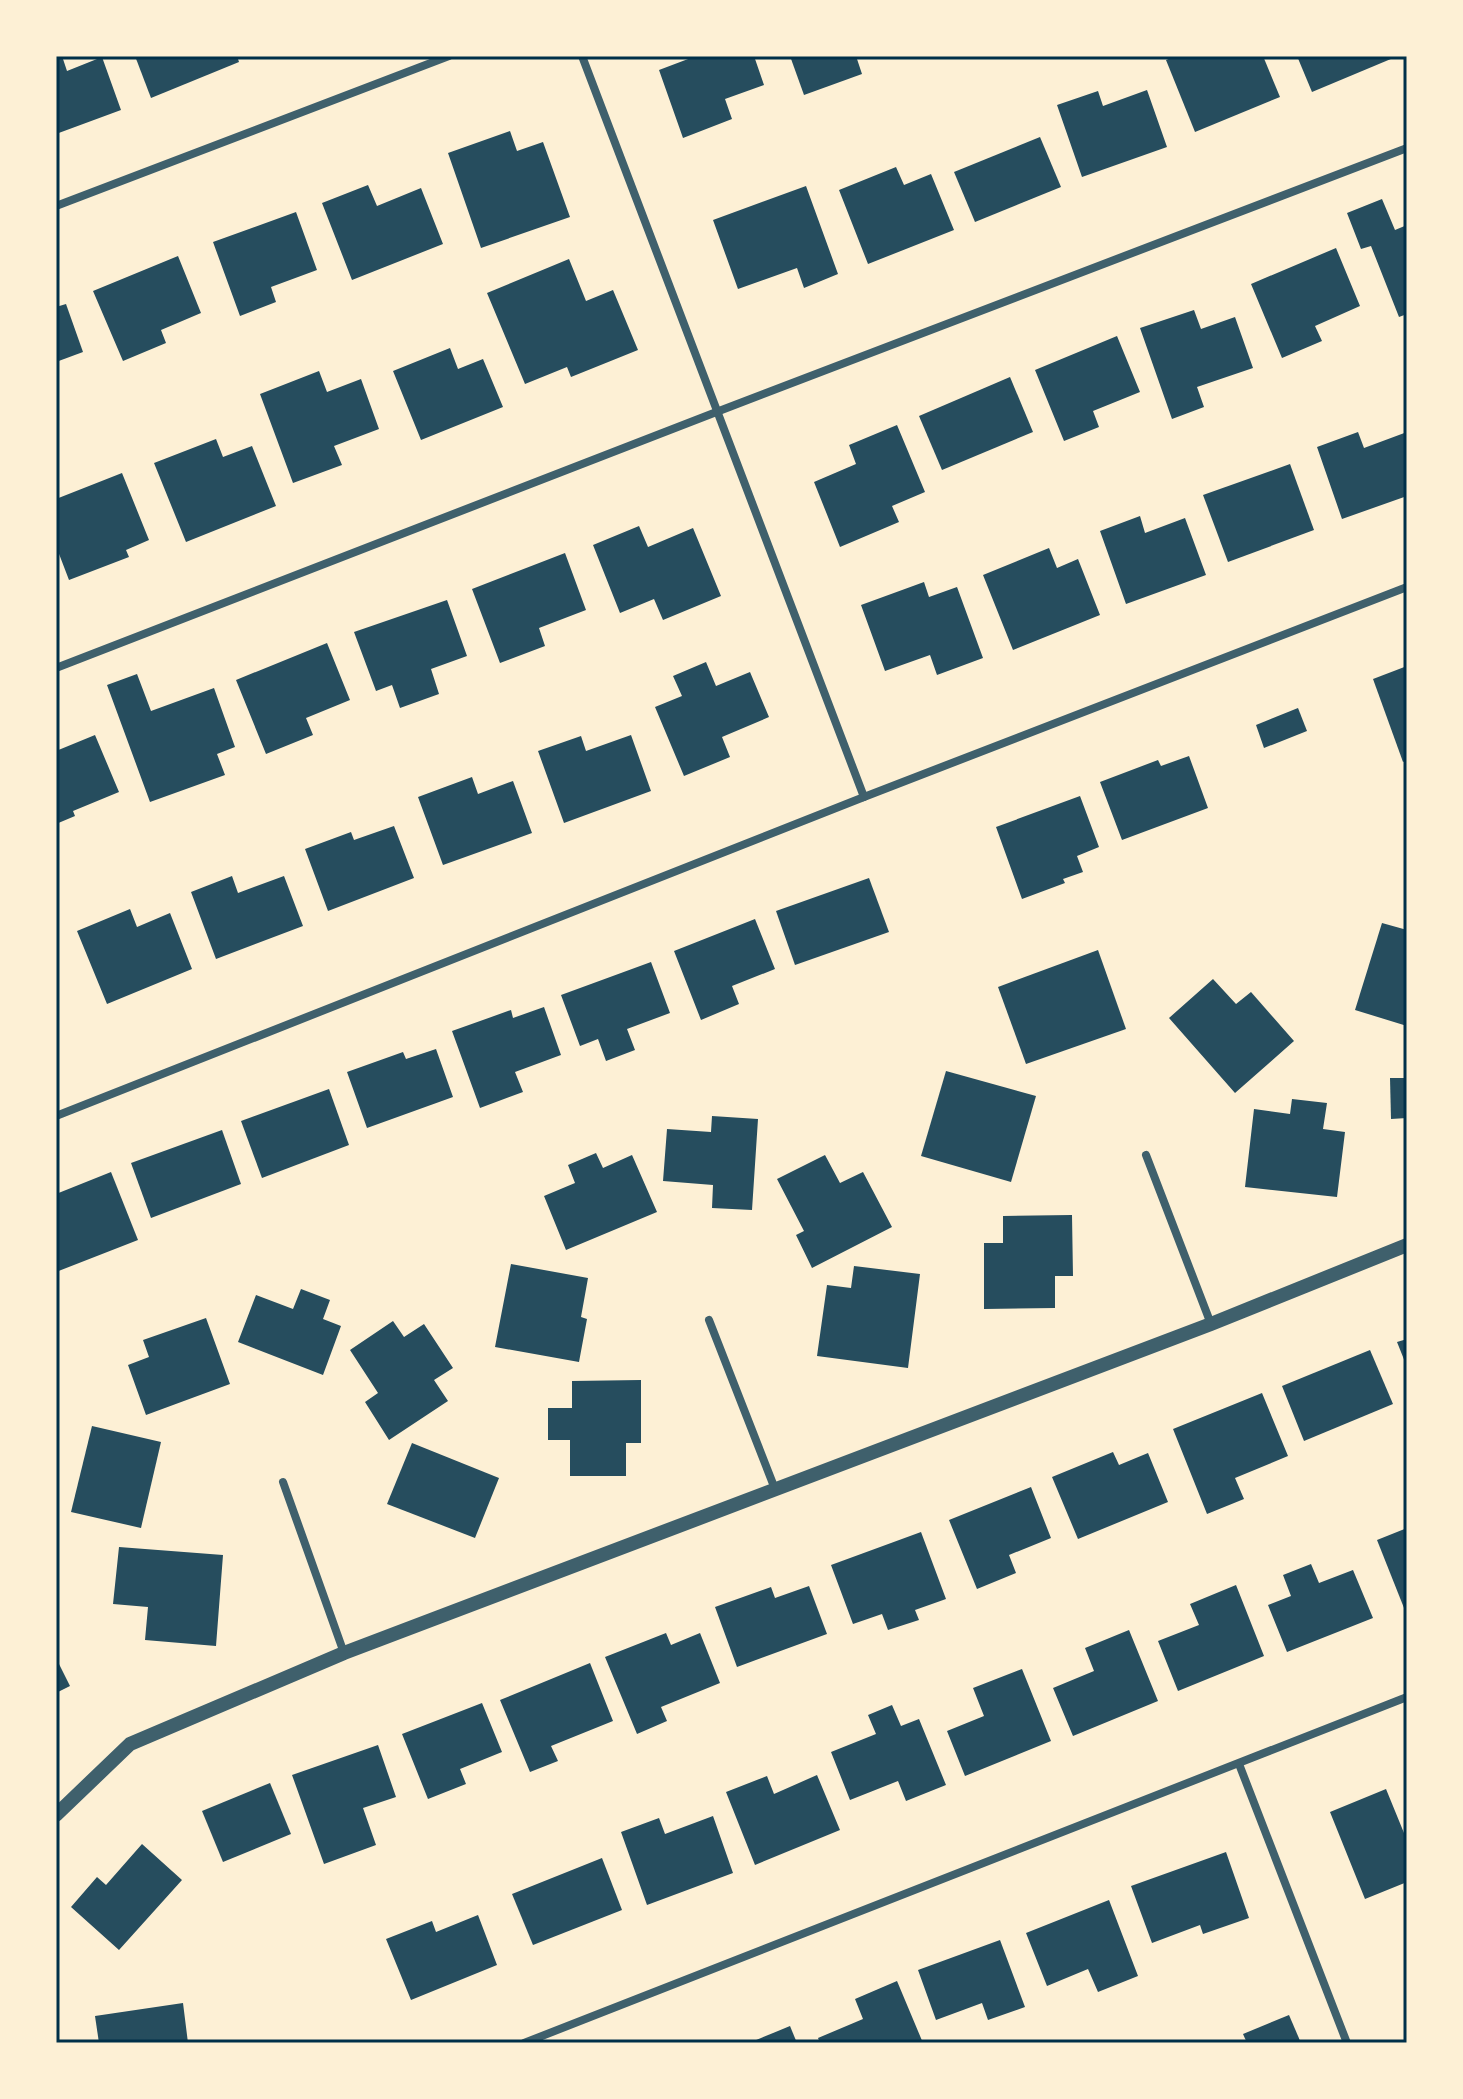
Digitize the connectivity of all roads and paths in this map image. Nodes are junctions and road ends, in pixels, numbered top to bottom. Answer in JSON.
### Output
{"nodes":[{"id":1,"x":449,"y":56,"type":"edge"},
{"id":2,"x":582,"y":56,"type":"edge"},
{"id":3,"x":1407,"y":148,"type":"edge"},
{"id":4,"x":56,"y":206,"type":"edge"},
{"id":5,"x":719,"y":411,"type":"junction"},
{"id":6,"x":1407,"y":587,"type":"edge"},
{"id":7,"x":56,"y":668,"type":"edge"},
{"id":8,"x":864,"y":797,"type":"junction"},
{"id":9,"x":56,"y":1116,"type":"edge"},
{"id":10,"x":1146,"y":1155,"type":"dead end"},
{"id":11,"x":1407,"y":1245,"type":"edge"},
{"id":12,"x":709,"y":1320,"type":"dead end"},
{"id":13,"x":1211,"y":1324,"type":"junction"},
{"id":14,"x":283,"y":1482,"type":"dead end"},
{"id":15,"x":775,"y":1489,"type":"junction"},
{"id":16,"x":344,"y":1653,"type":"junction"},
{"id":17,"x":1407,"y":1697,"type":"edge"},
{"id":18,"x":1239,"y":1764,"type":"junction"},
{"id":19,"x":56,"y":1815,"type":"edge"},
{"id":20,"x":524,"y":2043,"type":"edge"},
{"id":21,"x":1347,"y":2043,"type":"edge"}],
"edges":[{"from":1,"to":4,"type":"street"},
{"from":2,"to":5,"type":"street"},
{"from":3,"to":5,"type":"street"},
{"from":5,"to":7,"type":"street"},
{"from":5,"to":8,"type":"street"},
{"from":6,"to":8,"type":"street"},
{"from":8,"to":9,"type":"street"},
{"from":10,"to":13,"type":"street"},
{"from":11,"to":13,"type":"street"},
{"from":12,"to":15,"type":"street"},
{"from":13,"to":15,"type":"street"},
{"from":14,"to":16,"type":"street"},
{"from":15,"to":16,"type":"street"},
{"from":16,"to":19,"type":"street"},
{"from":17,"to":18,"type":"street"},
{"from":18,"to":20,"type":"street"},
{"from":18,"to":21,"type":"street"}]}
